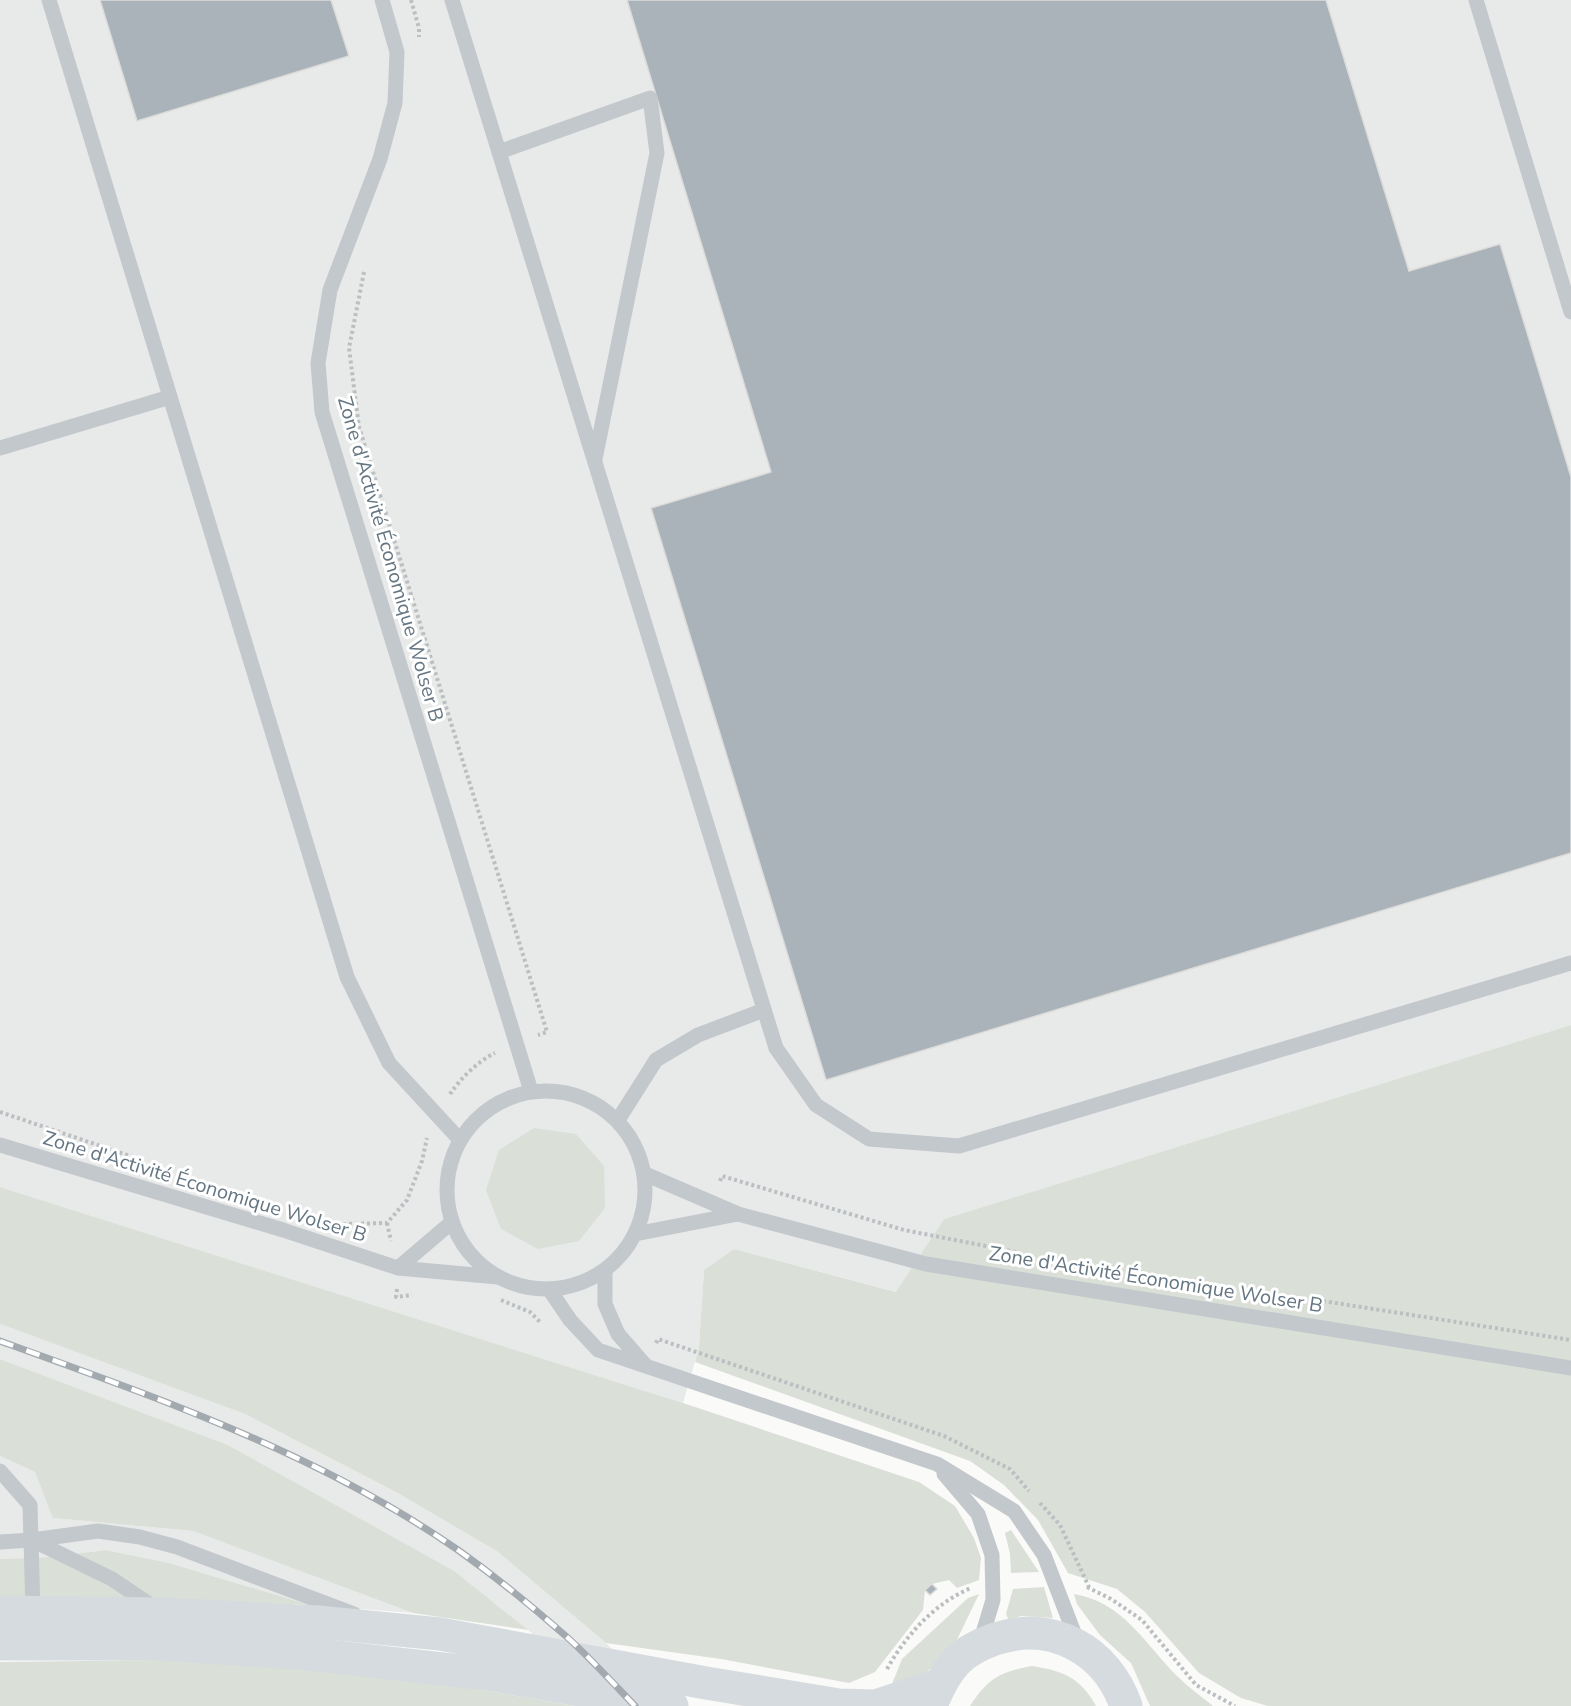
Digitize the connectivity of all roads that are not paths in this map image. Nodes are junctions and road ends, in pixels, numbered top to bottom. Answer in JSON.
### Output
{"nodes":[{"id":1,"x":49,"y":0,"type":"edge"},
{"id":2,"x":382,"y":0,"type":"edge"},
{"id":3,"x":452,"y":0,"type":"edge"},
{"id":4,"x":1476,"y":0,"type":"edge"},
{"id":5,"x":499,"y":152,"type":"junction"},
{"id":6,"x":1571,"y":312,"type":"edge"},
{"id":7,"x":170,"y":397,"type":"junction"},
{"id":8,"x":0,"y":448,"type":"edge"},
{"id":9,"x":594,"y":462,"type":"junction"},
{"id":10,"x":1571,"y":963,"type":"edge"},
{"id":11,"x":764,"y":1010,"type":"junction"},
{"id":12,"x":531,"y":1091,"type":"junction"},
{"id":13,"x":618,"y":1120,"type":"junction"},
{"id":14,"x":460,"y":1140,"type":"junction"},
{"id":15,"x":0,"y":1145,"type":"edge"},
{"id":16,"x":645,"y":1174,"type":"junction"},
{"id":17,"x":738,"y":1214,"type":"junction"},
{"id":18,"x":452,"y":1222,"type":"junction"},
{"id":19,"x":635,"y":1234,"type":"junction"},
{"id":20,"x":398,"y":1268,"type":"junction"},
{"id":21,"x":605,"y":1270,"type":"junction"},
{"id":22,"x":498,"y":1277,"type":"junction"},
{"id":23,"x":549,"y":1289,"type":"junction"},
{"id":24,"x":647,"y":1367,"type":"junction"},
{"id":25,"x":1571,"y":1368,"type":"edge"},
{"id":26,"x":937,"y":1464,"type":"junction"},
{"id":27,"x":0,"y":1471,"type":"edge"},
{"id":28,"x":32,"y":1540,"type":"junction"},
{"id":29,"x":0,"y":1542,"type":"edge"},
{"id":30,"x":33,"y":1611,"type":"junction"},
{"id":31,"x":0,"y":1612,"type":"edge"},
{"id":32,"x":163,"y":1614,"type":"junction"},
{"id":33,"x":399,"y":1631,"type":"junction"},
{"id":34,"x":0,"y":1644,"type":"edge"},
{"id":35,"x":980,"y":1644,"type":"junction"},
{"id":36,"x":1079,"y":1646,"type":"junction"},
{"id":37,"x":247,"y":1650,"type":"junction"},
{"id":38,"x":934,"y":1696,"type":"edge"},
{"id":39,"x":672,"y":1706,"type":"edge"},
{"id":40,"x":876,"y":1706,"type":"edge"},
{"id":41,"x":1126,"y":1706,"type":"edge"}],
"edges":[{"from":1,"to":7,"type":"lane"},
{"from":2,"to":12,"type":"lane","name":"Zone d'Activité Économique Wolser B"},
{"from":3,"to":5,"type":"lane"},
{"from":4,"to":6,"type":"lane"},
{"from":5,"to":9,"type":"lane"},
{"from":5,"to":9,"type":"lane"},
{"from":7,"to":8,"type":"lane"},
{"from":7,"to":14,"type":"lane"},
{"from":9,"to":11,"type":"lane"},
{"from":10,"to":11,"type":"lane"},
{"from":11,"to":13,"type":"lane"},
{"from":12,"to":13,"type":"lane","name":"Zone d'Activité Économique Wolser B"},
{"from":12,"to":14,"type":"lane","name":"Zone d'Activité Économique Wolser B"},
{"from":13,"to":16,"type":"lane","name":"Zone d'Activité Économique Wolser B"},
{"from":14,"to":18,"type":"lane","name":"Zone d'Activité Économique Wolser B"},
{"from":15,"to":20,"type":"lane","name":"Zone d'Activité Économique Wolser B"},
{"from":16,"to":17,"type":"lane","name":"Zone d'Activité Économique Wolser B"},
{"from":16,"to":19,"type":"lane","name":"Zone d'Activité Économique Wolser B"},
{"from":17,"to":19,"type":"lane","name":"Zone d'Activité Économique Wolser B"},
{"from":17,"to":25,"type":"lane","name":"Zone d'Activité Économique Wolser B"},
{"from":18,"to":20,"type":"lane"},
{"from":18,"to":22,"type":"lane","name":"Zone d'Activité Économique Wolser B"},
{"from":19,"to":21,"type":"lane","name":"Zone d'Activité Économique Wolser B"},
{"from":20,"to":22,"type":"lane","name":"Zone d'Activité Économique Wolser B"},
{"from":21,"to":23,"type":"lane","name":"Zone d'Activité Économique Wolser B"},
{"from":21,"to":24,"type":"lane"},
{"from":22,"to":23,"type":"lane","name":"Zone d'Activité Économique Wolser B"},
{"from":23,"to":24,"type":"lane"},
{"from":24,"to":26,"type":"lane"},
{"from":26,"to":35,"type":"lane"},
{"from":26,"to":36,"type":"lane"},
{"from":27,"to":28,"type":"lane"},
{"from":28,"to":29,"type":"lane"},
{"from":28,"to":30,"type":"lane"},
{"from":28,"to":32,"type":"lane"},
{"from":28,"to":33,"type":"lane"},
{"from":30,"to":31,"type":"main road"},
{"from":30,"to":32,"type":"main road"},
{"from":30,"to":37,"type":"lane"},
{"from":32,"to":33,"type":"main road"},
{"from":33,"to":40,"type":"main road"},
{"from":34,"to":37,"type":"main road"},
{"from":35,"to":36,"type":"main road"},
{"from":35,"to":38,"type":"main road"},
{"from":36,"to":41,"type":"main road"},
{"from":37,"to":39,"type":"main road"},
{"from":38,"to":40,"type":"main road"}]}
